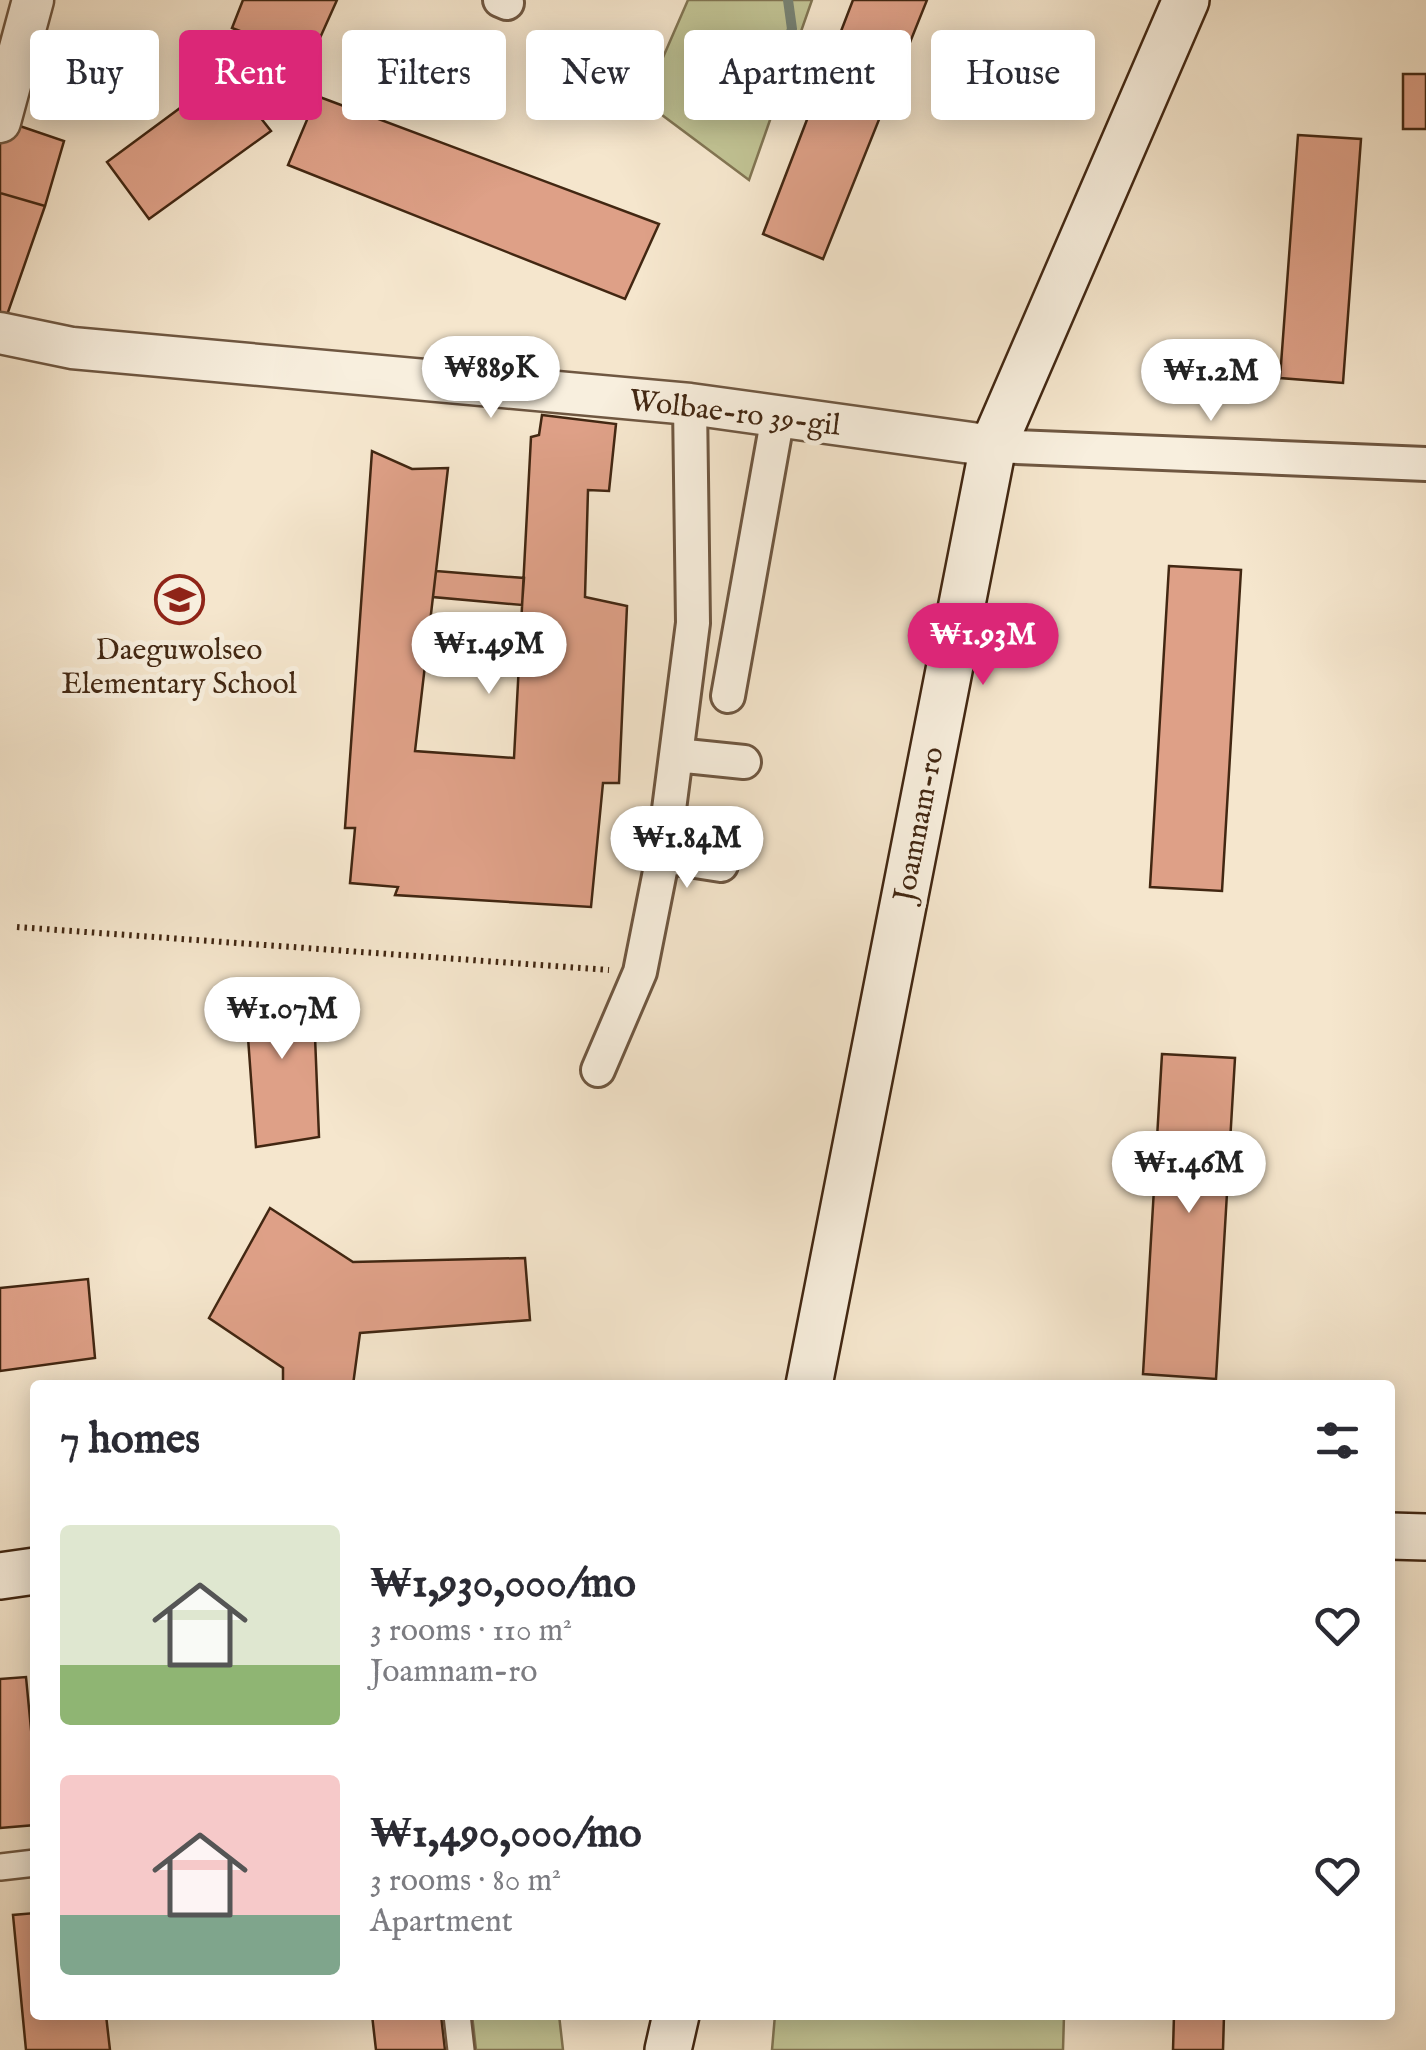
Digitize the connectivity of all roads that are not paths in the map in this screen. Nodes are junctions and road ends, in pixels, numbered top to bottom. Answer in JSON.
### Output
{"nodes":[{"id":1,"x":34,"y":0,"type":"edge"},
{"id":2,"x":1186,"y":0,"type":"edge"},
{"id":3,"x":0,"y":122,"type":"edge"},
{"id":4,"x":0,"y":333,"type":"edge"},
{"id":5,"x":690,"y":404,"type":"junction"},
{"id":6,"x":778,"y":416,"type":"junction"},
{"id":7,"x":993,"y":446,"type":"junction"},
{"id":8,"x":1426,"y":464,"type":"edge"},
{"id":9,"x":728,"y":696,"type":"dead end"},
{"id":10,"x":676,"y":755,"type":"junction"},
{"id":11,"x":744,"y":762,"type":"dead end"},
{"id":12,"x":663,"y":856,"type":"junction"},
{"id":13,"x":721,"y":865,"type":"dead end"},
{"id":14,"x":598,"y":1070,"type":"dead end"},
{"id":15,"x":810,"y":1380,"type":"edge"},
{"id":16,"x":1395,"y":1536,"type":"edge"},
{"id":17,"x":1426,"y":1537,"type":"edge"},
{"id":18,"x":30,"y":1572,"type":"edge"},
{"id":19,"x":0,"y":1576,"type":"edge"},
{"id":20,"x":30,"y":1864,"type":"edge"},
{"id":21,"x":0,"y":1867,"type":"edge"},
{"id":22,"x":458,"y":2020,"type":"edge"},
{"id":23,"x":675,"y":2020,"type":"edge"},
{"id":24,"x":462,"y":2050,"type":"edge"},
{"id":25,"x":668,"y":2050,"type":"edge"}],
"edges":[{"from":1,"to":3,"type":"street"},
{"from":2,"to":7,"type":"main road","name":"Joamnam-ro"},
{"from":4,"to":5,"type":"street","name":"Wolbae-ro 39-gil"},
{"from":5,"to":6,"type":"street","name":"Wolbae-ro 39-gil"},
{"from":5,"to":10,"type":"street"},
{"from":6,"to":7,"type":"street","name":"Wolbae-ro 39-gil"},
{"from":6,"to":9,"type":"street"},
{"from":7,"to":8,"type":"street"},
{"from":7,"to":15,"type":"main road","name":"Joamnam-ro"},
{"from":10,"to":11,"type":"street"},
{"from":10,"to":12,"type":"street"},
{"from":12,"to":13,"type":"street"},
{"from":12,"to":14,"type":"street"},
{"from":16,"to":17,"type":"main road"},
{"from":18,"to":19,"type":"main road"},
{"from":20,"to":21,"type":"street"},
{"from":22,"to":24,"type":"street"},
{"from":23,"to":25,"type":"main road"}]}
